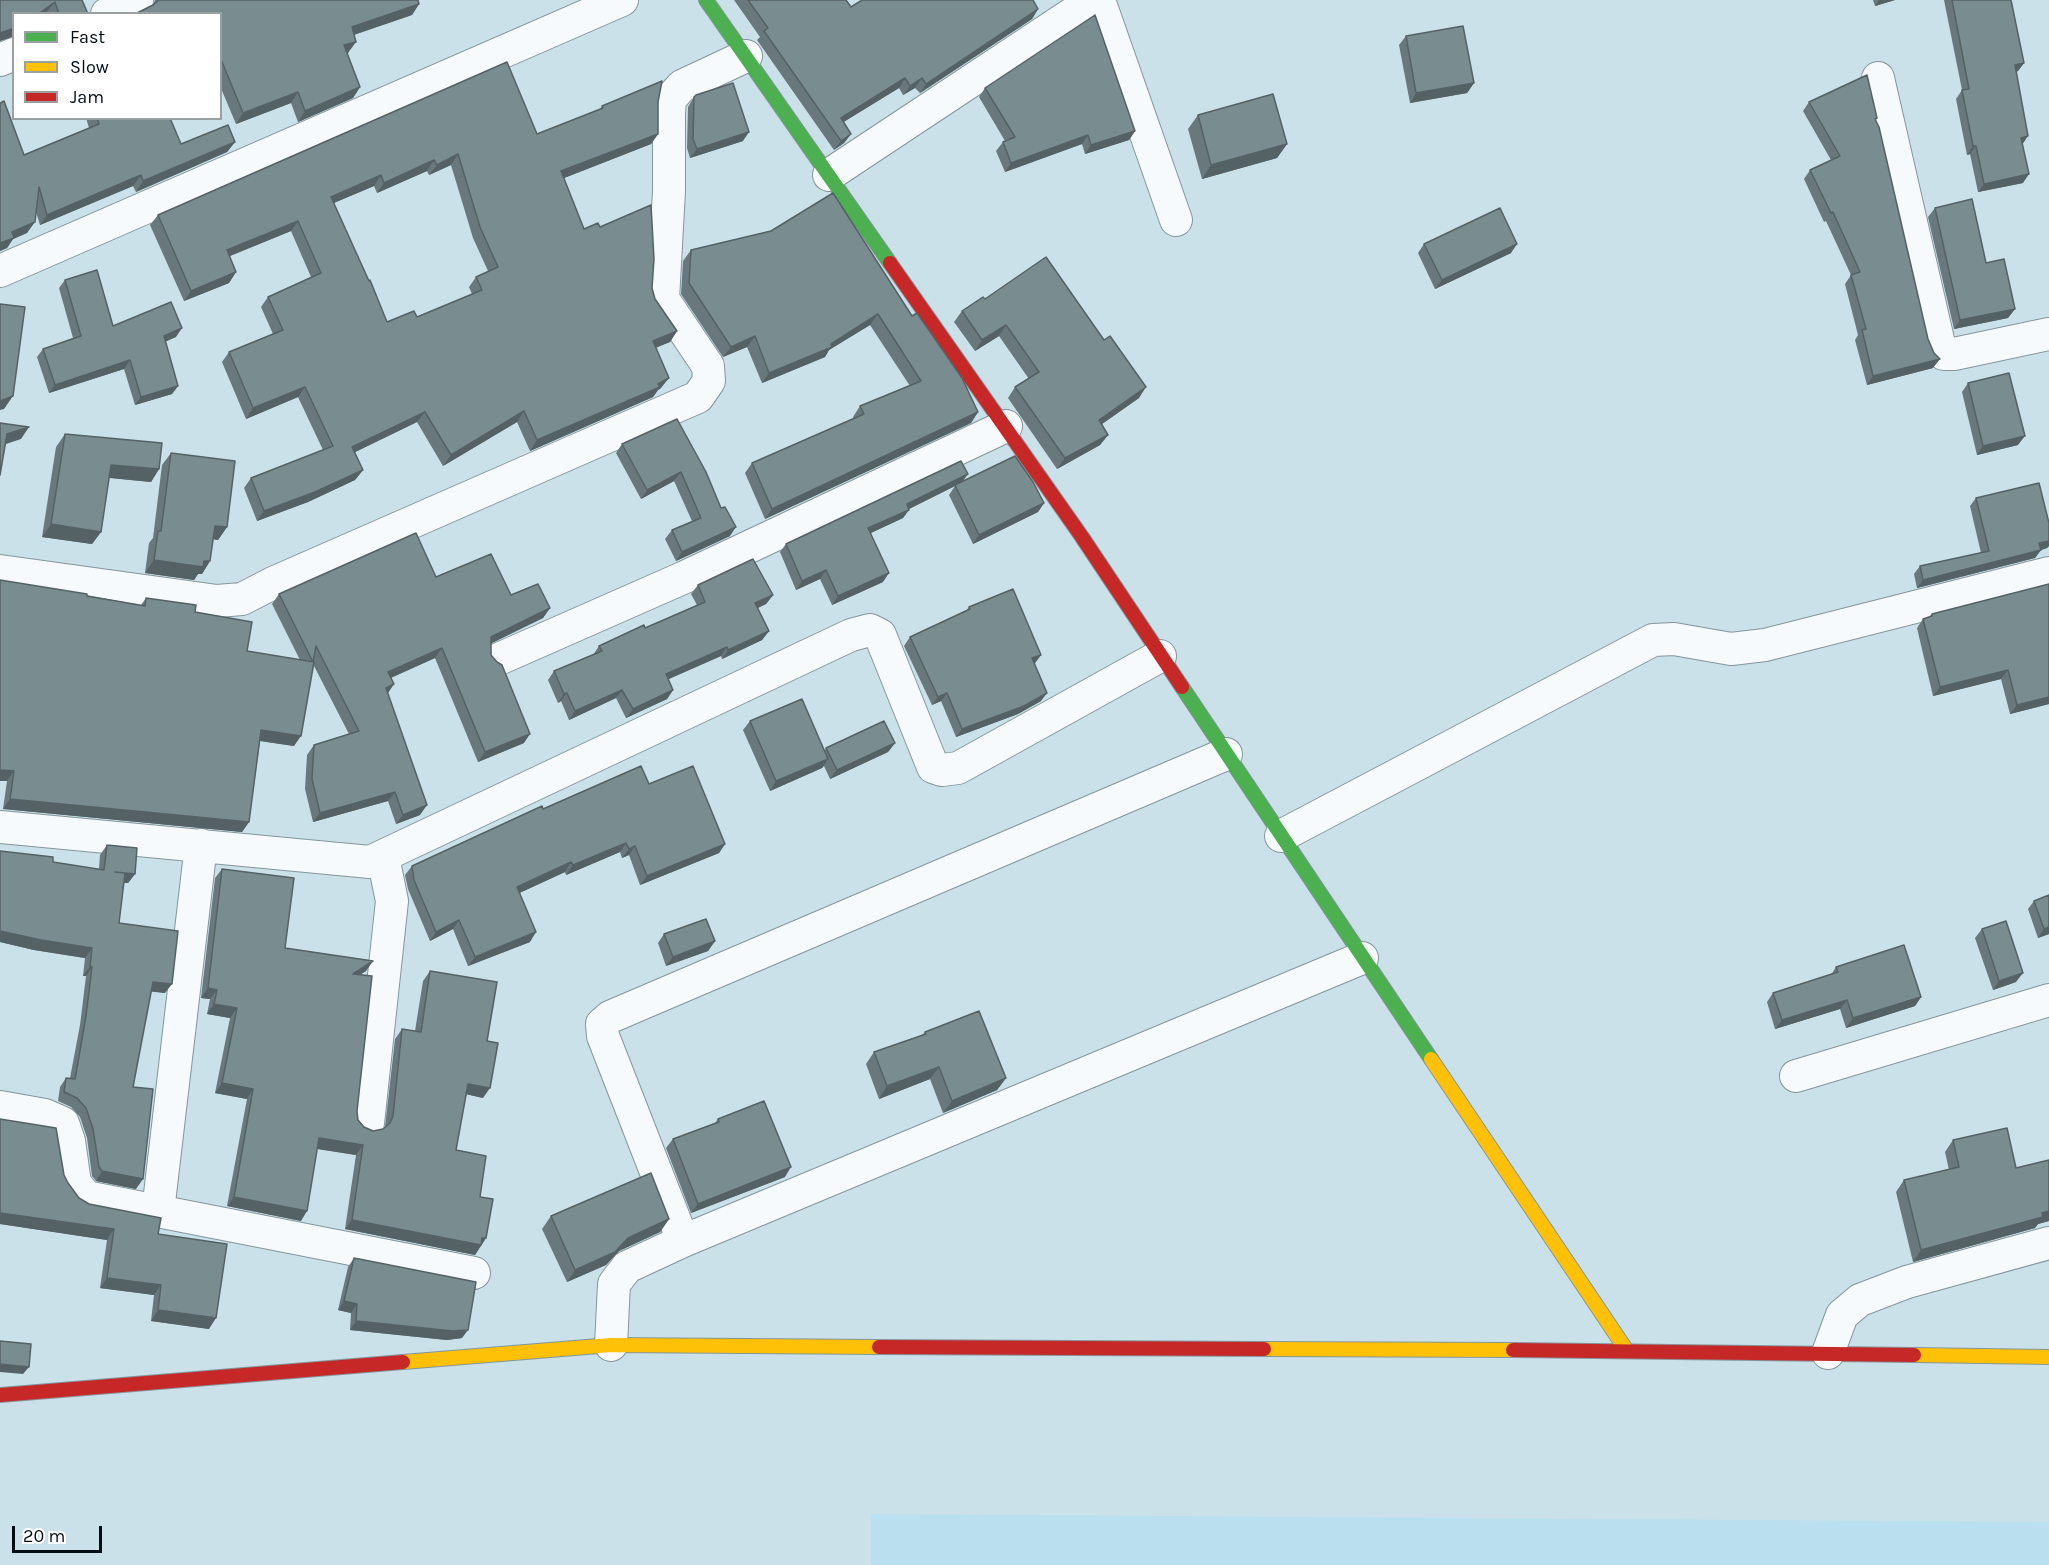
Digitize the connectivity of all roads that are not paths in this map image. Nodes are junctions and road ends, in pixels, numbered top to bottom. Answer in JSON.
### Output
{"nodes":[{"id":1,"x":622,"y":0,"type":"edge"},
{"id":2,"x":706,"y":0,"type":"edge"},
{"id":3,"x":1093,"y":0,"type":"edge"},
{"id":4,"x":1098,"y":0,"type":"edge"},
{"id":5,"x":746,"y":56,"type":"junction"},
{"id":6,"x":1878,"y":78,"type":"dead end"},
{"id":7,"x":829,"y":175,"type":"junction"},
{"id":8,"x":1176,"y":220,"type":"dead end"},
{"id":9,"x":0,"y":271,"type":"edge"},
{"id":10,"x":2049,"y":334,"type":"edge"},
{"id":11,"x":1006,"y":426,"type":"junction"},
{"id":12,"x":0,"y":571,"type":"edge"},
{"id":13,"x":2049,"y":573,"type":"edge"},
{"id":14,"x":1160,"y":657,"type":"junction"},
{"id":15,"x":501,"y":658,"type":"dead end"},
{"id":16,"x":1226,"y":754,"type":"junction"},
{"id":17,"x":0,"y":827,"type":"edge"},
{"id":18,"x":1281,"y":836,"type":"junction"},
{"id":19,"x":201,"y":845,"type":"junction"},
{"id":20,"x":382,"y":857,"type":"junction"},
{"id":21,"x":1362,"y":958,"type":"junction"},
{"id":22,"x":2049,"y":1000,"type":"edge"},
{"id":23,"x":1796,"y":1076,"type":"dead end"},
{"id":24,"x":0,"y":1107,"type":"edge"},
{"id":25,"x":368,"y":1124,"type":"dead end"},
{"id":26,"x":158,"y":1211,"type":"junction"},
{"id":27,"x":683,"y":1241,"type":"junction"},
{"id":28,"x":2049,"y":1243,"type":"edge"},
{"id":29,"x":474,"y":1273,"type":"dead end"},
{"id":30,"x":611,"y":1345,"type":"junction"},
{"id":31,"x":1627,"y":1350,"type":"junction"},
{"id":32,"x":1828,"y":1353,"type":"junction"},
{"id":33,"x":2049,"y":1357,"type":"edge"},
{"id":34,"x":0,"y":1395,"type":"edge"}],
"edges":[{"from":1,"to":9,"type":"street"},
{"from":2,"to":5,"type":"street"},
{"from":3,"to":7,"type":"street"},
{"from":4,"to":8,"type":"street"},
{"from":5,"to":7,"type":"street"},
{"from":5,"to":12,"type":"street"},
{"from":6,"to":10,"type":"street"},
{"from":7,"to":11,"type":"street"},
{"from":11,"to":14,"type":"street"},
{"from":11,"to":15,"type":"street"},
{"from":13,"to":18,"type":"street"},
{"from":14,"to":16,"type":"street"},
{"from":14,"to":20,"type":"street"},
{"from":16,"to":18,"type":"street"},
{"from":16,"to":27,"type":"street"},
{"from":17,"to":19,"type":"street"},
{"from":18,"to":21,"type":"street"},
{"from":19,"to":20,"type":"street"},
{"from":19,"to":26,"type":"street"},
{"from":20,"to":25,"type":"street"},
{"from":21,"to":27,"type":"street"},
{"from":21,"to":31,"type":"street"},
{"from":22,"to":23,"type":"street"},
{"from":24,"to":26,"type":"street"},
{"from":26,"to":29,"type":"street"},
{"from":27,"to":30,"type":"street"},
{"from":28,"to":32,"type":"street"},
{"from":30,"to":31,"type":"street"},
{"from":30,"to":34,"type":"street"},
{"from":31,"to":32,"type":"street"},
{"from":32,"to":33,"type":"street"}]}
